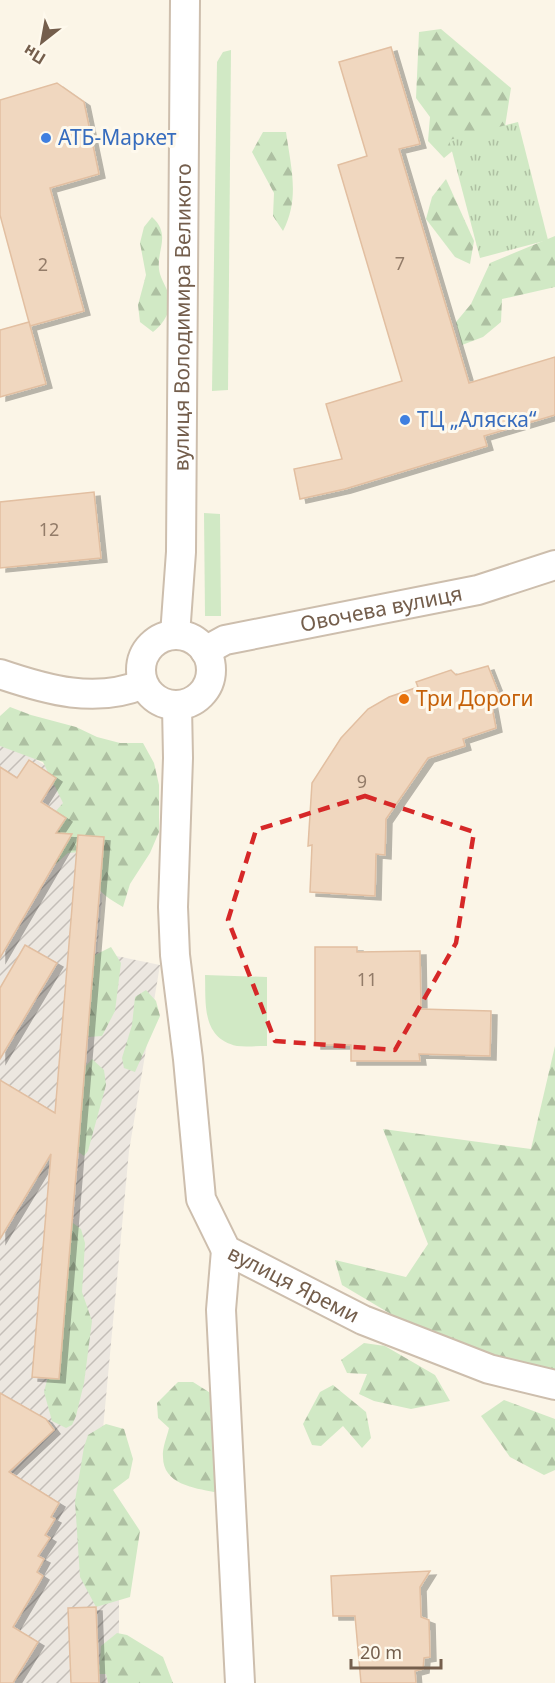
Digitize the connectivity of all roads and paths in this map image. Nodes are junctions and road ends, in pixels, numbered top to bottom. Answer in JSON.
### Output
{"nodes":[{"id":1,"x":186,"y":0,"type":"edge"},
{"id":2,"x":555,"y":565,"type":"edge"},
{"id":3,"x":175,"y":635,"type":"junction"},
{"id":4,"x":205,"y":651,"type":"junction"},
{"id":5,"x":0,"y":674,"type":"edge"},
{"id":6,"x":144,"y":684,"type":"junction"},
{"id":7,"x":177,"y":706,"type":"junction"},
{"id":8,"x":226,"y":1250,"type":"junction"},
{"id":9,"x":555,"y":1385,"type":"edge"},
{"id":10,"x":240,"y":1683,"type":"edge"}],
"edges":[{"from":1,"to":3,"type":"street","name":"вулиця Володимира Великого"},
{"from":2,"to":4,"type":"street","name":"Овочева вулиця"},
{"from":3,"to":4,"type":"street"},
{"from":3,"to":6,"type":"street"},
{"from":4,"to":7,"type":"street"},
{"from":5,"to":6,"type":"street"},
{"from":6,"to":7,"type":"street"},
{"from":7,"to":8,"type":"street","name":"вулиця Яреми"},
{"from":8,"to":9,"type":"street","name":"вулиця Яреми"},
{"from":8,"to":10,"type":"street"}]}
